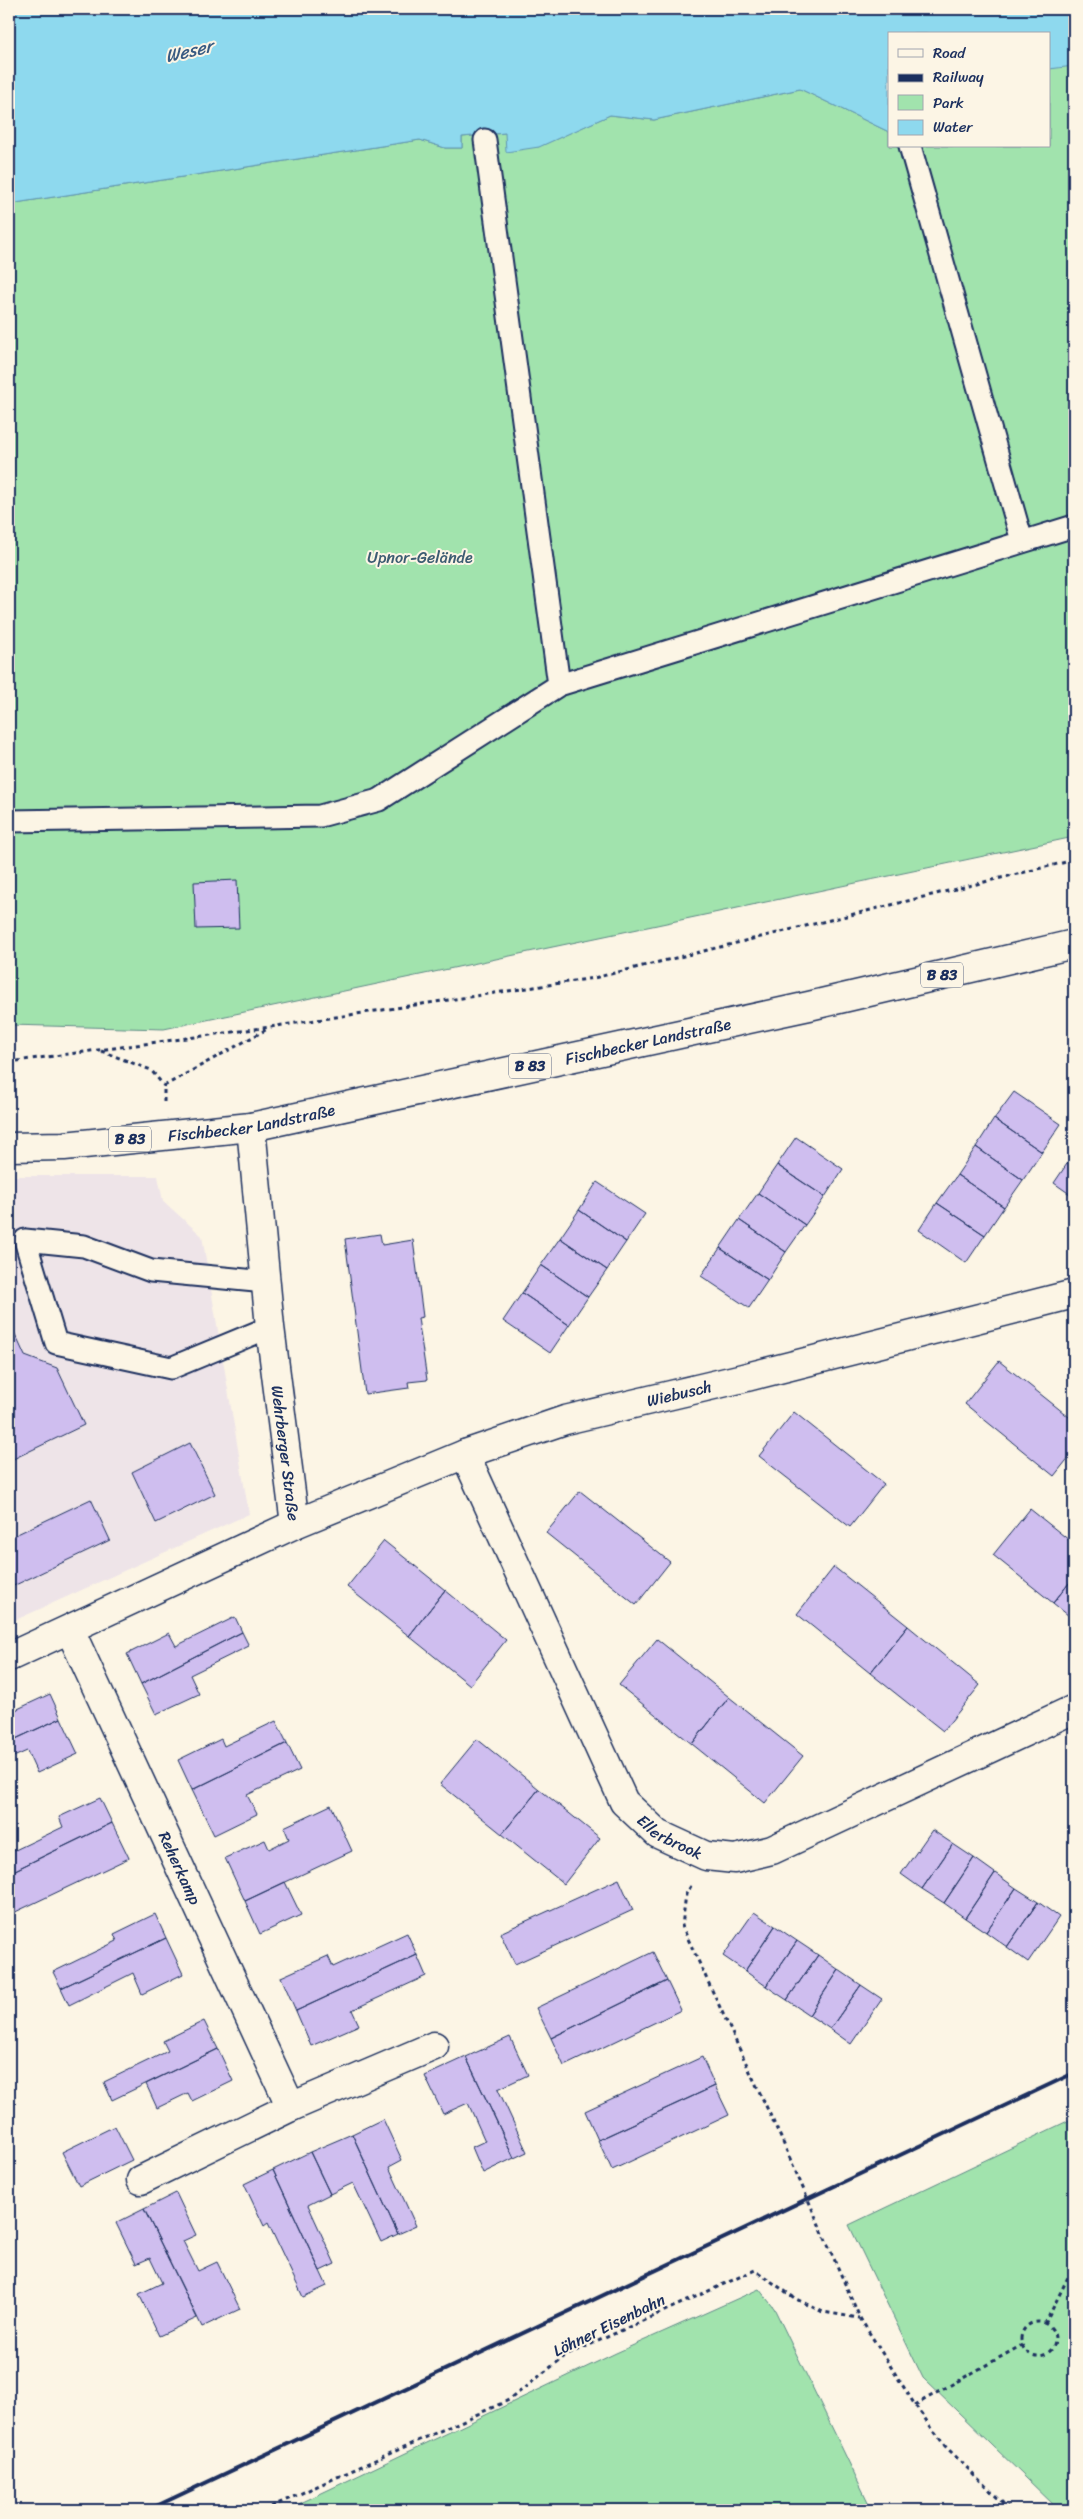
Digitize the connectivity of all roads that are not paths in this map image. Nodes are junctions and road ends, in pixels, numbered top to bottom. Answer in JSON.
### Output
{"nodes":[{"id":1,"x":485,"y":140,"type":"dead end"},
{"id":2,"x":911,"y":148,"type":"edge"},
{"id":3,"x":1074,"y":526,"type":"edge"},
{"id":4,"x":1022,"y":541,"type":"junction"},
{"id":5,"x":559,"y":685,"type":"junction"},
{"id":6,"x":9,"y":821,"type":"edge"},
{"id":7,"x":1074,"y":944,"type":"edge"},
{"id":8,"x":251,"y":1127,"type":"junction"},
{"id":9,"x":9,"y":1147,"type":"edge"},
{"id":10,"x":17,"y":1240,"type":"edge"},
{"id":11,"x":266,"y":1282,"type":"junction"},
{"id":12,"x":1074,"y":1294,"type":"edge"},
{"id":13,"x":270,"y":1328,"type":"junction"},
{"id":14,"x":464,"y":1454,"type":"junction"},
{"id":15,"x":295,"y":1524,"type":"junction"},
{"id":16,"x":70,"y":1630,"type":"junction"},
{"id":17,"x":9,"y":1658,"type":"edge"},
{"id":18,"x":1074,"y":1709,"type":"edge"},
{"id":19,"x":434,"y":2046,"type":"dead end"},
{"id":20,"x":291,"y":2108,"type":"junction"},
{"id":21,"x":141,"y":2180,"type":"dead end"}],
"edges":[{"from":1,"to":5,"type":"lane"},
{"from":2,"to":4,"type":"lane"},
{"from":3,"to":4,"type":"lane"},
{"from":4,"to":5,"type":"lane"},
{"from":5,"to":6,"type":"lane"},
{"from":7,"to":8,"type":"street","name":"Fischbecker Landstraße","number":"B 83"},
{"from":8,"to":9,"type":"street","name":"Fischbecker Landstraße","number":"B 83"},
{"from":8,"to":11,"type":"street","name":"Wehrberger Straße"},
{"from":10,"to":11,"type":"lane"},
{"from":10,"to":13,"type":"lane"},
{"from":11,"to":13,"type":"street","name":"Wehrberger Straße"},
{"from":12,"to":14,"type":"street","name":"Wiebusch"},
{"from":13,"to":15,"type":"street","name":"Wehrberger Straße"},
{"from":14,"to":15,"type":"street","name":"Wiebusch"},
{"from":14,"to":18,"type":"street","name":"Ellerbrook"},
{"from":15,"to":16,"type":"street","name":"Wehrberger Straße"},
{"from":16,"to":17,"type":"street","name":"Wehrberger Straße"},
{"from":16,"to":20,"type":"street","name":"Reherkamp"},
{"from":19,"to":20,"type":"street"},
{"from":20,"to":21,"type":"street"}]}
